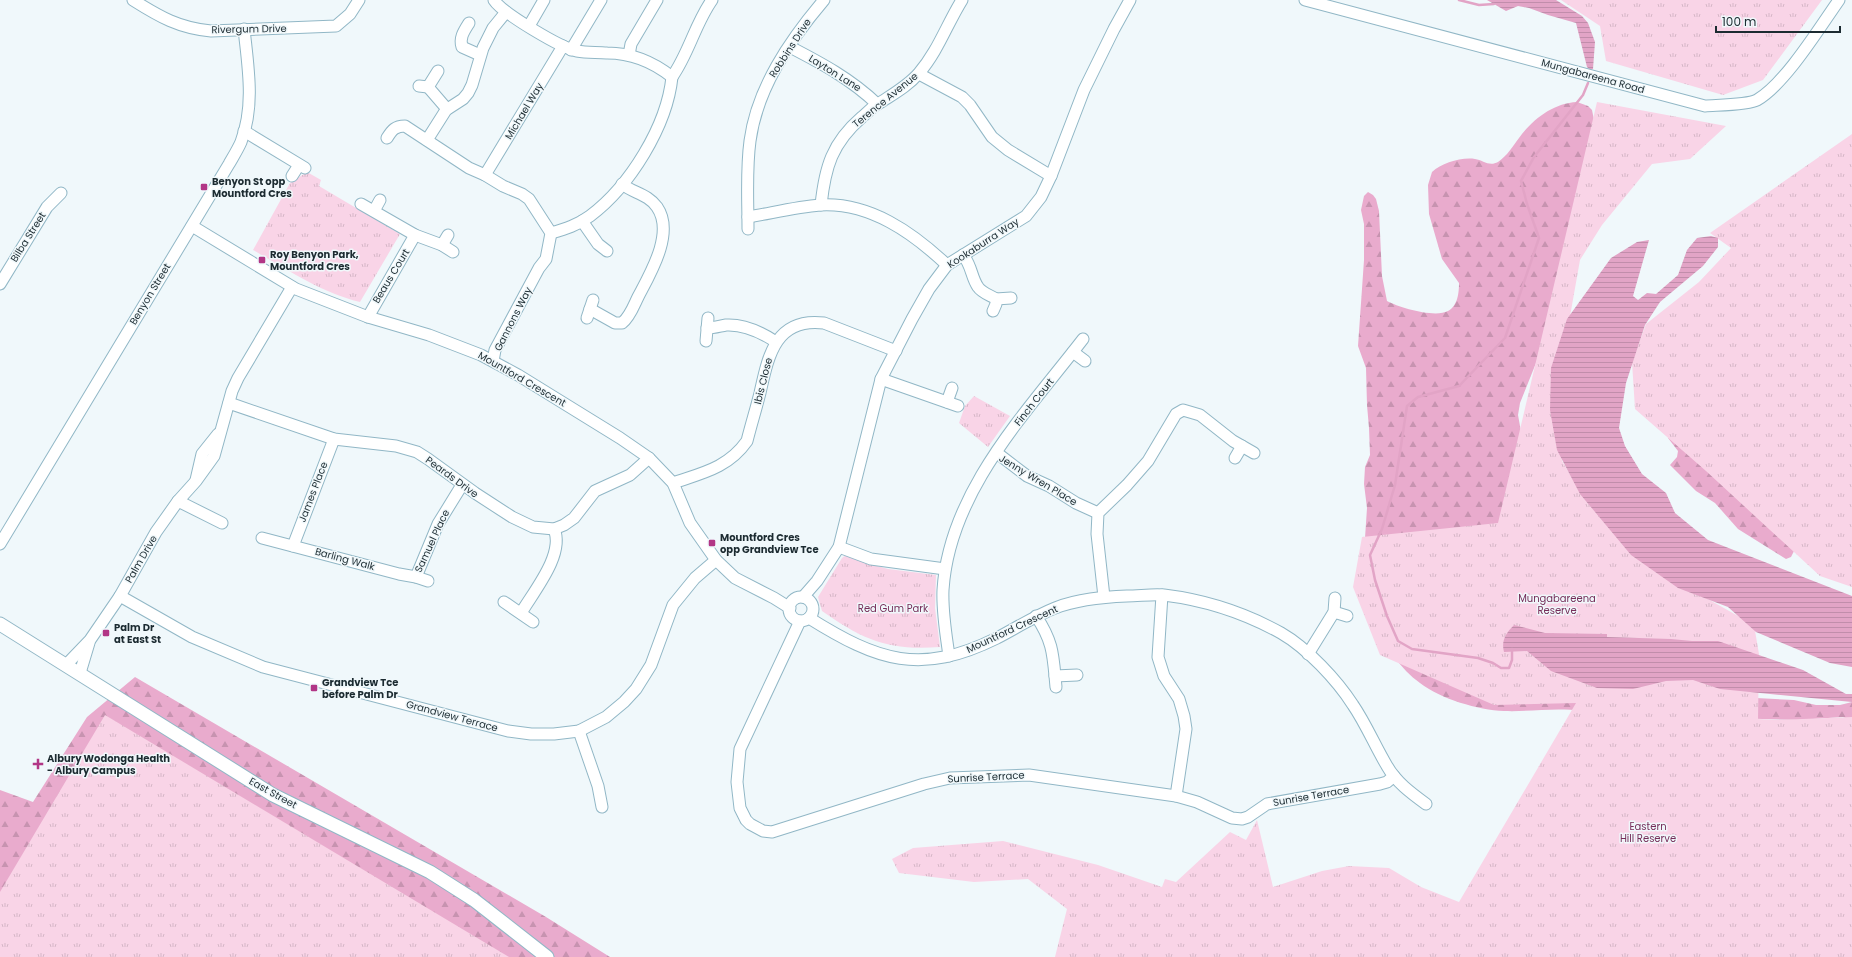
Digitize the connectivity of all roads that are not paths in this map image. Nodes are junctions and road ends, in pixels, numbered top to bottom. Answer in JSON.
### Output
{"nodes":[{"id":1,"x":133,"y":0,"type":"edge"},
{"id":2,"x":359,"y":0,"type":"edge"},
{"id":3,"x":494,"y":0,"type":"edge"},
{"id":4,"x":544,"y":0,"type":"edge"},
{"id":5,"x":601,"y":0,"type":"edge"},
{"id":6,"x":656,"y":0,"type":"edge"},
{"id":7,"x":712,"y":0,"type":"edge"},
{"id":8,"x":824,"y":0,"type":"edge"},
{"id":9,"x":962,"y":0,"type":"edge"},
{"id":10,"x":1130,"y":0,"type":"edge"},
{"id":11,"x":1305,"y":0,"type":"edge"},
{"id":12,"x":1839,"y":0,"type":"edge"},
{"id":13,"x":506,"y":12,"type":"junction"},
{"id":14,"x":469,"y":24,"type":"dead end"},
{"id":15,"x":529,"y":26,"type":"junction"},
{"id":16,"x":244,"y":29,"type":"junction"},
{"id":17,"x":790,"y":47,"type":"junction"},
{"id":18,"x":567,"y":48,"type":"junction"},
{"id":19,"x":480,"y":55,"type":"junction"},
{"id":20,"x":629,"y":55,"type":"junction"},
{"id":21,"x":438,"y":72,"type":"dead end"},
{"id":22,"x":919,"y":74,"type":"junction"},
{"id":23,"x":672,"y":76,"type":"junction"},
{"id":24,"x":877,"y":104,"type":"junction"},
{"id":25,"x":447,"y":109,"type":"junction"},
{"id":26,"x":244,"y":131,"type":"junction"},
{"id":27,"x":387,"y":138,"type":"dead end"},
{"id":28,"x":427,"y":140,"type":"junction"},
{"id":29,"x":485,"y":175,"type":"junction"},
{"id":30,"x":292,"y":176,"type":"dead end"},
{"id":31,"x":1051,"y":176,"type":"junction"},
{"id":32,"x":622,"y":184,"type":"junction"},
{"id":33,"x":61,"y":193,"type":"dead end"},
{"id":34,"x":380,"y":200,"type":"dead end"},
{"id":35,"x":361,"y":204,"type":"dead end"},
{"id":36,"x":821,"y":205,"type":"junction"},
{"id":37,"x":374,"y":211,"type":"junction"},
{"id":38,"x":748,"y":217,"type":"junction"},
{"id":39,"x":582,"y":221,"type":"junction"},
{"id":40,"x":192,"y":226,"type":"junction"},
{"id":41,"x":748,"y":229,"type":"dead end"},
{"id":42,"x":551,"y":233,"type":"junction"},
{"id":43,"x":415,"y":235,"type":"junction"},
{"id":44,"x":448,"y":235,"type":"dead end"},
{"id":45,"x":442,"y":245,"type":"junction"},
{"id":46,"x":608,"y":250,"type":"dead end"},
{"id":47,"x":453,"y":252,"type":"dead end"},
{"id":48,"x":963,"y":255,"type":"junction"},
{"id":49,"x":947,"y":265,"type":"junction"},
{"id":50,"x":0,"y":284,"type":"edge"},
{"id":51,"x":292,"y":287,"type":"junction"},
{"id":52,"x":1011,"y":298,"type":"dead end"},
{"id":53,"x":996,"y":299,"type":"junction"},
{"id":54,"x":590,"y":309,"type":"dead end"},
{"id":55,"x":993,"y":311,"type":"dead end"},
{"id":56,"x":368,"y":317,"type":"junction"},
{"id":57,"x":1083,"y":339,"type":"dead end"},
{"id":58,"x":706,"y":341,"type":"dead end"},
{"id":59,"x":776,"y":342,"type":"junction"},
{"id":60,"x":896,"y":351,"type":"junction"},
{"id":61,"x":1073,"y":352,"type":"junction"},
{"id":62,"x":493,"y":361,"type":"junction"},
{"id":63,"x":1085,"y":361,"type":"dead end"},
{"id":64,"x":881,"y":379,"type":"junction"},
{"id":65,"x":952,"y":388,"type":"dead end"},
{"id":66,"x":947,"y":402,"type":"junction"},
{"id":67,"x":229,"y":403,"type":"junction"},
{"id":68,"x":958,"y":406,"type":"dead end"},
{"id":69,"x":334,"y":438,"type":"junction"},
{"id":70,"x":1242,"y":446,"type":"junction"},
{"id":71,"x":997,"y":453,"type":"junction"},
{"id":72,"x":1254,"y":453,"type":"dead end"},
{"id":73,"x":649,"y":458,"type":"junction"},
{"id":74,"x":1235,"y":458,"type":"dead end"},
{"id":75,"x":673,"y":483,"type":"junction"},
{"id":76,"x":462,"y":485,"type":"junction"},
{"id":77,"x":178,"y":501,"type":"junction"},
{"id":78,"x":1098,"y":513,"type":"junction"},
{"id":79,"x":222,"y":523,"type":"dead end"},
{"id":80,"x":554,"y":529,"type":"junction"},
{"id":81,"x":262,"y":538,"type":"dead end"},
{"id":82,"x":0,"y":544,"type":"edge"},
{"id":83,"x":293,"y":546,"type":"junction"},
{"id":84,"x":839,"y":547,"type":"junction"},
{"id":85,"x":716,"y":560,"type":"junction"},
{"id":86,"x":946,"y":569,"type":"junction"},
{"id":87,"x":416,"y":577,"type":"junction"},
{"id":88,"x":428,"y":581,"type":"dead end"},
{"id":89,"x":1162,"y":595,"type":"junction"},
{"id":90,"x":120,"y":596,"type":"junction"},
{"id":91,"x":1104,"y":597,"type":"junction"},
{"id":92,"x":1335,"y":598,"type":"dead end"},
{"id":93,"x":504,"y":602,"type":"dead end"},
{"id":94,"x":802,"y":609,"type":"junction"},
{"id":95,"x":1334,"y":612,"type":"junction"},
{"id":96,"x":521,"y":613,"type":"junction"},
{"id":97,"x":1036,"y":616,"type":"junction"},
{"id":98,"x":1348,"y":616,"type":"dead end"},
{"id":99,"x":533,"y":622,"type":"dead end"},
{"id":100,"x":0,"y":624,"type":"edge"},
{"id":101,"x":90,"y":640,"type":"junction"},
{"id":102,"x":1308,"y":654,"type":"junction"},
{"id":103,"x":949,"y":656,"type":"junction"},
{"id":104,"x":66,"y":665,"type":"junction"},
{"id":105,"x":80,"y":673,"type":"junction"},
{"id":106,"x":1077,"y":675,"type":"dead end"},
{"id":107,"x":579,"y":731,"type":"junction"},
{"id":108,"x":1394,"y":776,"type":"junction"},
{"id":109,"x":1176,"y":796,"type":"junction"},
{"id":110,"x":1426,"y":804,"type":"dead end"},
{"id":111,"x":602,"y":807,"type":"dead end"},
{"id":112,"x":547,"y":957,"type":"edge"}],
"edges":[{"from":1,"to":16,"type":"street","name":"Rivergum Drive"},
{"from":2,"to":16,"type":"street","name":"Rivergum Drive"},
{"from":3,"to":13,"type":"street"},
{"from":4,"to":15,"type":"street"},
{"from":5,"to":18,"type":"street","name":"Michael Way"},
{"from":6,"to":20,"type":"street"},
{"from":7,"to":23,"type":"street"},
{"from":8,"to":17,"type":"street","name":"Robbins Drive"},
{"from":9,"to":22,"type":"street","name":"Terence Avenue"},
{"from":10,"to":31,"type":"street","name":"Kookaburra Way"},
{"from":11,"to":12,"type":"street","name":"Mungabareena Road"},
{"from":13,"to":15,"type":"street"},
{"from":13,"to":19,"type":"street"},
{"from":14,"to":19,"type":"street"},
{"from":15,"to":18,"type":"street"},
{"from":16,"to":26,"type":"street","name":"Benyon Street"},
{"from":17,"to":24,"type":"street","name":"Layton Lane"},
{"from":17,"to":38,"type":"street","name":"Robbins Drive"},
{"from":18,"to":20,"type":"street"},
{"from":18,"to":29,"type":"street","name":"Michael Way"},
{"from":19,"to":25,"type":"street"},
{"from":20,"to":23,"type":"street"},
{"from":21,"to":25,"type":"street"},
{"from":22,"to":24,"type":"street","name":"Terence Avenue"},
{"from":22,"to":31,"type":"street"},
{"from":23,"to":32,"type":"street"},
{"from":24,"to":36,"type":"street","name":"Terence Avenue"},
{"from":25,"to":28,"type":"street"},
{"from":26,"to":30,"type":"street"},
{"from":26,"to":40,"type":"street","name":"Benyon Street"},
{"from":27,"to":28,"type":"street"},
{"from":28,"to":29,"type":"street"},
{"from":29,"to":42,"type":"street"},
{"from":31,"to":48,"type":"street","name":"Kookaburra Way"},
{"from":32,"to":39,"type":"street"},
{"from":32,"to":54,"type":"street"},
{"from":33,"to":50,"type":"street","name":"Bilba Street"},
{"from":34,"to":37,"type":"street"},
{"from":35,"to":37,"type":"street"},
{"from":36,"to":38,"type":"street"},
{"from":36,"to":49,"type":"street"},
{"from":37,"to":43,"type":"street"},
{"from":38,"to":41,"type":"street","name":"Robbins Drive"},
{"from":39,"to":42,"type":"street"},
{"from":39,"to":46,"type":"street"},
{"from":40,"to":51,"type":"street","name":"Mountford Crescent"},
{"from":40,"to":82,"type":"street","name":"Benyon Street"},
{"from":42,"to":62,"type":"street","name":"Gannons Way"},
{"from":43,"to":45,"type":"street"},
{"from":43,"to":56,"type":"street","name":"Beaus Court"},
{"from":44,"to":45,"type":"street"},
{"from":45,"to":47,"type":"street"},
{"from":48,"to":49,"type":"street","name":"Kookaburra Way"},
{"from":48,"to":53,"type":"street"},
{"from":49,"to":60,"type":"street","name":"Kookaburra Way"},
{"from":51,"to":56,"type":"street","name":"Mountford Crescent"},
{"from":51,"to":67,"type":"street","name":"Palm Drive"},
{"from":52,"to":53,"type":"street"},
{"from":53,"to":55,"type":"street"},
{"from":56,"to":62,"type":"street","name":"Mountford Crescent"},
{"from":57,"to":61,"type":"street","name":"Finch Court"},
{"from":58,"to":59,"type":"street"},
{"from":59,"to":60,"type":"street","name":"Ibis Close"},
{"from":59,"to":75,"type":"street","name":"Ibis Close"},
{"from":60,"to":64,"type":"street","name":"Kookaburra Way"},
{"from":61,"to":63,"type":"street"},
{"from":61,"to":71,"type":"street","name":"Finch Court"},
{"from":62,"to":73,"type":"street","name":"Mountford Crescent"},
{"from":64,"to":66,"type":"street"},
{"from":64,"to":84,"type":"street","name":"Kookaburra Way"},
{"from":65,"to":66,"type":"street"},
{"from":66,"to":68,"type":"street"},
{"from":67,"to":69,"type":"street","name":"Peards Drive"},
{"from":67,"to":77,"type":"street","name":"Palm Drive"},
{"from":69,"to":76,"type":"street","name":"Peards Drive"},
{"from":69,"to":83,"type":"street","name":"James Place"},
{"from":70,"to":72,"type":"street"},
{"from":70,"to":74,"type":"street"},
{"from":70,"to":78,"type":"street"},
{"from":71,"to":78,"type":"street","name":"Jenny Wren Place"},
{"from":71,"to":86,"type":"street","name":"Jenny Wren Place"},
{"from":73,"to":75,"type":"street","name":"Mountford Crescent"},
{"from":73,"to":80,"type":"street"},
{"from":75,"to":85,"type":"street","name":"Mountford Crescent"},
{"from":76,"to":80,"type":"street","name":"Peards Drive"},
{"from":76,"to":87,"type":"street","name":"Samuel Place"},
{"from":77,"to":79,"type":"street"},
{"from":77,"to":90,"type":"street","name":"Palm Drive"},
{"from":78,"to":91,"type":"street"},
{"from":80,"to":96,"type":"street"},
{"from":81,"to":83,"type":"street","name":"Barling Walk"},
{"from":83,"to":87,"type":"street","name":"Barling Walk"},
{"from":84,"to":86,"type":"street"},
{"from":84,"to":94,"type":"street","name":"Kookaburra Way"},
{"from":85,"to":94,"type":"street","name":"Mountford Crescent"},
{"from":85,"to":107,"type":"street","name":"Grandview Terrace"},
{"from":86,"to":103,"type":"street","name":"Jenny Wren Place"},
{"from":87,"to":88,"type":"street","name":"Barling Walk"},
{"from":89,"to":91,"type":"street","name":"Mountford Crescent"},
{"from":89,"to":102,"type":"street","name":"Mountford Crescent"},
{"from":89,"to":109,"type":"street"},
{"from":90,"to":101,"type":"street","name":"Palm Drive"},
{"from":90,"to":107,"type":"street","name":"Grandview Terrace"},
{"from":91,"to":97,"type":"street","name":"Mountford Crescent"},
{"from":92,"to":95,"type":"street"},
{"from":93,"to":96,"type":"street"},
{"from":94,"to":103,"type":"street","name":"Mountford Crescent"},
{"from":94,"to":109,"type":"street","name":"Sunrise Terrace"},
{"from":95,"to":98,"type":"street"},
{"from":95,"to":102,"type":"street"},
{"from":96,"to":99,"type":"street"},
{"from":97,"to":103,"type":"street","name":"Mountford Crescent"},
{"from":97,"to":106,"type":"street"},
{"from":100,"to":104,"type":"main road","name":"East Street"},
{"from":101,"to":104,"type":"street","name":"Palm Drive"},
{"from":101,"to":105,"type":"street","name":"Palm Drive"},
{"from":102,"to":108,"type":"street","name":"Mountford Crescent"},
{"from":104,"to":105,"type":"main road","name":"East Street"},
{"from":105,"to":112,"type":"main road","name":"East Street"},
{"from":107,"to":111,"type":"street"},
{"from":108,"to":109,"type":"street","name":"Sunrise Terrace"},
{"from":108,"to":110,"type":"street","name":"Mountford Crescent"}]}
